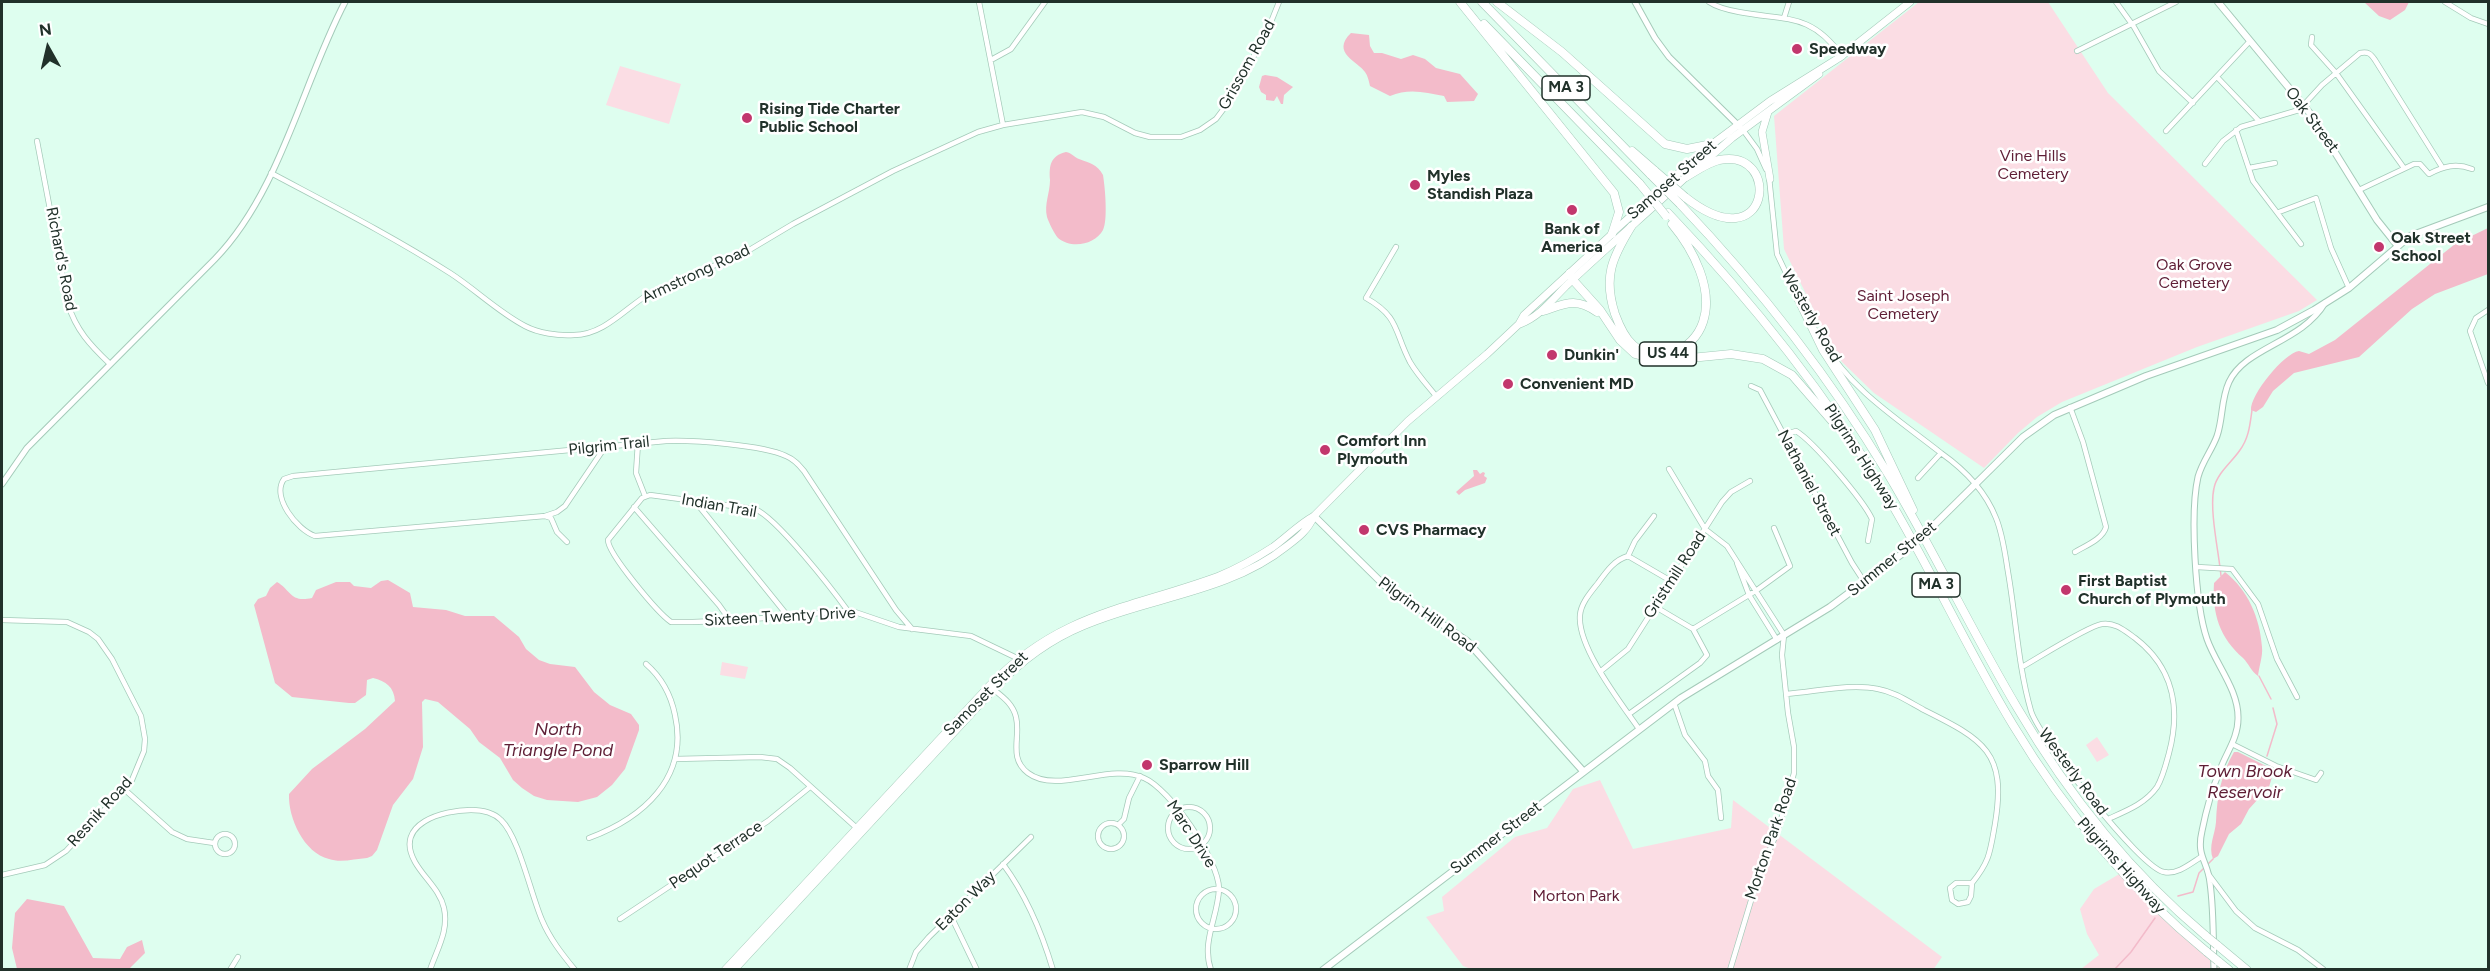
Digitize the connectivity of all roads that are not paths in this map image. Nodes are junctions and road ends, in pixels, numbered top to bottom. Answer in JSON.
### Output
{"nodes":[{"id":1,"x":345,"y":2,"type":"edge"},
{"id":2,"x":978,"y":2,"type":"edge"},
{"id":3,"x":1044,"y":2,"type":"edge"},
{"id":4,"x":1279,"y":2,"type":"edge"},
{"id":5,"x":1461,"y":2,"type":"edge"},
{"id":6,"x":1482,"y":2,"type":"edge"},
{"id":7,"x":1497,"y":2,"type":"edge"},
{"id":8,"x":1635,"y":2,"type":"edge"},
{"id":9,"x":1709,"y":2,"type":"edge"},
{"id":10,"x":1789,"y":2,"type":"edge"},
{"id":11,"x":1908,"y":2,"type":"edge"},
{"id":12,"x":2116,"y":2,"type":"edge"},
{"id":13,"x":2176,"y":2,"type":"edge"},
{"id":14,"x":2218,"y":2,"type":"edge"},
{"id":15,"x":2445,"y":2,"type":"edge"},
{"id":16,"x":1784,"y":18,"type":"junction"},
{"id":17,"x":2130,"y":24,"type":"junction"},
{"id":18,"x":2488,"y":24,"type":"edge"},
{"id":19,"x":2312,"y":37,"type":"dead end"},
{"id":20,"x":2250,"y":41,"type":"junction"},
{"id":21,"x":2077,"y":51,"type":"dead end"},
{"id":22,"x":1842,"y":56,"type":"junction"},
{"id":23,"x":991,"y":60,"type":"junction"},
{"id":24,"x":2336,"y":73,"type":"junction"},
{"id":25,"x":2217,"y":77,"type":"junction"},
{"id":26,"x":2193,"y":103,"type":"junction"},
{"id":27,"x":2303,"y":104,"type":"junction"},
{"id":28,"x":1768,"y":111,"type":"junction"},
{"id":29,"x":2259,"y":121,"type":"junction"},
{"id":30,"x":1003,"y":125,"type":"junction"},
{"id":31,"x":1740,"y":128,"type":"junction"},
{"id":32,"x":2236,"y":130,"type":"junction"},
{"id":33,"x":2166,"y":131,"type":"dead end"},
{"id":34,"x":37,"y":141,"type":"dead end"},
{"id":35,"x":1712,"y":144,"type":"junction"},
{"id":36,"x":2275,"y":163,"type":"dead end"},
{"id":37,"x":2205,"y":164,"type":"dead end"},
{"id":38,"x":2442,"y":167,"type":"junction"},
{"id":39,"x":2249,"y":168,"type":"junction"},
{"id":40,"x":2404,"y":168,"type":"junction"},
{"id":41,"x":2472,"y":169,"type":"dead end"},
{"id":42,"x":271,"y":173,"type":"junction"},
{"id":43,"x":1653,"y":173,"type":"junction"},
{"id":44,"x":1686,"y":177,"type":"junction"},
{"id":45,"x":1770,"y":179,"type":"junction"},
{"id":46,"x":2359,"y":190,"type":"junction"},
{"id":47,"x":2488,"y":207,"type":"edge"},
{"id":48,"x":2278,"y":212,"type":"junction"},
{"id":49,"x":1667,"y":215,"type":"junction"},
{"id":50,"x":1631,"y":227,"type":"junction"},
{"id":51,"x":1612,"y":234,"type":"junction"},
{"id":52,"x":2301,"y":244,"type":"dead end"},
{"id":53,"x":2397,"y":245,"type":"junction"},
{"id":54,"x":1396,"y":247,"type":"dead end"},
{"id":55,"x":1572,"y":277,"type":"junction"},
{"id":56,"x":2349,"y":288,"type":"junction"},
{"id":57,"x":1795,"y":292,"type":"junction"},
{"id":58,"x":2325,"y":303,"type":"junction"},
{"id":59,"x":2488,"y":310,"type":"edge"},
{"id":60,"x":1543,"y":311,"type":"junction"},
{"id":61,"x":1605,"y":318,"type":"junction"},
{"id":62,"x":1520,"y":324,"type":"junction"},
{"id":63,"x":110,"y":364,"type":"junction"},
{"id":64,"x":2488,"y":383,"type":"edge"},
{"id":65,"x":1751,"y":386,"type":"dead end"},
{"id":66,"x":1436,"y":396,"type":"junction"},
{"id":67,"x":2070,"y":407,"type":"junction"},
{"id":68,"x":1783,"y":435,"type":"junction"},
{"id":69,"x":638,"y":443,"type":"junction"},
{"id":70,"x":605,"y":447,"type":"junction"},
{"id":71,"x":1941,"y":453,"type":"junction"},
{"id":72,"x":1669,"y":469,"type":"dead end"},
{"id":73,"x":1918,"y":478,"type":"dead end"},
{"id":74,"x":1750,"y":480,"type":"dead end"},
{"id":75,"x":2,"y":484,"type":"edge"},
{"id":76,"x":1976,"y":484,"type":"junction"},
{"id":77,"x":645,"y":496,"type":"junction"},
{"id":78,"x":1888,"y":497,"type":"junction"},
{"id":79,"x":694,"y":500,"type":"junction"},
{"id":80,"x":634,"y":507,"type":"junction"},
{"id":81,"x":545,"y":516,"type":"junction"},
{"id":82,"x":1314,"y":516,"type":"junction"},
{"id":83,"x":1654,"y":516,"type":"dead end"},
{"id":84,"x":1918,"y":526,"type":"junction"},
{"id":85,"x":1774,"y":528,"type":"dead end"},
{"id":86,"x":1705,"y":530,"type":"junction"},
{"id":87,"x":1868,"y":541,"type":"dead end"},
{"id":88,"x":567,"y":542,"type":"dead end"},
{"id":89,"x":2075,"y":552,"type":"dead end"},
{"id":90,"x":1628,"y":556,"type":"junction"},
{"id":91,"x":1737,"y":561,"type":"junction"},
{"id":92,"x":2197,"y":567,"type":"junction"},
{"id":93,"x":1671,"y":580,"type":"junction"},
{"id":94,"x":1865,"y":583,"type":"junction"},
{"id":95,"x":1757,"y":590,"type":"junction"},
{"id":96,"x":1749,"y":595,"type":"junction"},
{"id":97,"x":1654,"y":606,"type":"junction"},
{"id":98,"x":848,"y":611,"type":"junction"},
{"id":99,"x":788,"y":615,"type":"junction"},
{"id":100,"x":2,"y":620,"type":"edge"},
{"id":101,"x":729,"y":620,"type":"junction"},
{"id":102,"x":912,"y":629,"type":"junction"},
{"id":103,"x":1693,"y":629,"type":"junction"},
{"id":104,"x":1784,"y":635,"type":"junction"},
{"id":105,"x":1777,"y":640,"type":"junction"},
{"id":106,"x":1021,"y":660,"type":"junction"},
{"id":107,"x":646,"y":664,"type":"dead end"},
{"id":108,"x":2022,"y":667,"type":"junction"},
{"id":109,"x":1601,"y":671,"type":"junction"},
{"id":110,"x":992,"y":687,"type":"junction"},
{"id":111,"x":1786,"y":694,"type":"junction"},
{"id":112,"x":2297,"y":697,"type":"dead end"},
{"id":113,"x":1674,"y":703,"type":"junction"},
{"id":114,"x":1629,"y":714,"type":"junction"},
{"id":115,"x":1639,"y":729,"type":"junction"},
{"id":116,"x":2232,"y":744,"type":"junction"},
{"id":117,"x":675,"y":759,"type":"junction"},
{"id":118,"x":1583,"y":771,"type":"junction"},
{"id":119,"x":2321,"y":773,"type":"dead end"},
{"id":120,"x":1140,"y":776,"type":"junction"},
{"id":121,"x":810,"y":787,"type":"junction"},
{"id":122,"x":124,"y":789,"type":"junction"},
{"id":123,"x":1178,"y":810,"type":"junction"},
{"id":124,"x":1721,"y":818,"type":"dead end"},
{"id":125,"x":2108,"y":819,"type":"junction"},
{"id":126,"x":1118,"y":825,"type":"junction"},
{"id":127,"x":859,"y":831,"type":"junction"},
{"id":128,"x":1031,"y":837,"type":"dead end"},
{"id":129,"x":589,"y":838,"type":"dead end"},
{"id":130,"x":214,"y":843,"type":"junction"},
{"id":131,"x":1201,"y":845,"type":"junction"},
{"id":132,"x":2201,"y":859,"type":"junction"},
{"id":133,"x":1003,"y":864,"type":"junction"},
{"id":134,"x":2208,"y":873,"type":"junction"},
{"id":135,"x":2,"y":875,"type":"edge"},
{"id":136,"x":1972,"y":883,"type":"junction"},
{"id":137,"x":1219,"y":889,"type":"junction"},
{"id":138,"x":951,"y":916,"type":"junction"},
{"id":139,"x":620,"y":919,"type":"dead end"},
{"id":140,"x":1211,"y":928,"type":"junction"},
{"id":141,"x":238,"y":957,"type":"dead end"},
{"id":142,"x":230,"y":969,"type":"edge"},
{"id":143,"x":430,"y":969,"type":"edge"},
{"id":144,"x":574,"y":969,"type":"edge"},
{"id":145,"x":725,"y":969,"type":"edge"},
{"id":146,"x":734,"y":969,"type":"edge"},
{"id":147,"x":909,"y":969,"type":"edge"},
{"id":148,"x":977,"y":969,"type":"edge"},
{"id":149,"x":1053,"y":969,"type":"edge"},
{"id":150,"x":1211,"y":969,"type":"edge"},
{"id":151,"x":1323,"y":969,"type":"edge"},
{"id":152,"x":1730,"y":969,"type":"edge"},
{"id":153,"x":2214,"y":969,"type":"edge"},
{"id":154,"x":2229,"y":969,"type":"edge"},
{"id":155,"x":2247,"y":969,"type":"edge"},
{"id":156,"x":2323,"y":969,"type":"edge"}],
"edges":[{"from":1,"to":42,"type":"street"},
{"from":2,"to":23,"type":"street"},
{"from":3,"to":23,"type":"street"},
{"from":4,"to":30,"type":"street","name":"Grissom Road"},
{"from":5,"to":49,"type":"highway","number":"US 44","bridge":true},
{"from":5,"to":51,"type":"highway"},
{"from":6,"to":43,"type":"highway","number":"MA 3"},
{"from":7,"to":35,"type":"highway","number":"US 44"},
{"from":8,"to":31,"type":"street","name":"Westerly Road"},
{"from":9,"to":16,"type":"street"},
{"from":10,"to":16,"type":"street"},
{"from":11,"to":22,"type":"main road","name":"Samoset Street","number":"US 44"},
{"from":12,"to":17,"type":"street"},
{"from":13,"to":17,"type":"street"},
{"from":14,"to":20,"type":"main road","name":"Oak Street"},
{"from":15,"to":18,"type":"street"},
{"from":16,"to":22,"type":"street"},
{"from":17,"to":21,"type":"street"},
{"from":17,"to":26,"type":"street"},
{"from":19,"to":24,"type":"street"},
{"from":20,"to":25,"type":"street"},
{"from":20,"to":27,"type":"main road","name":"Oak Street"},
{"from":22,"to":28,"type":"main road","name":"Samoset Street","number":"US 44"},
{"from":22,"to":31,"type":"main road","name":"Samoset Street","number":"US 44"},
{"from":23,"to":30,"type":"street"},
{"from":24,"to":27,"type":"street"},
{"from":24,"to":38,"type":"street"},
{"from":24,"to":40,"type":"street"},
{"from":25,"to":26,"type":"street"},
{"from":25,"to":29,"type":"street"},
{"from":26,"to":33,"type":"street"},
{"from":27,"to":29,"type":"street"},
{"from":27,"to":46,"type":"main road","name":"Oak Street"},
{"from":28,"to":31,"type":"main road","name":"Samoset Street","number":"US 44"},
{"from":28,"to":45,"type":"main road"},
{"from":29,"to":32,"type":"street"},
{"from":30,"to":42,"type":"street","name":"Armstrong Road"},
{"from":31,"to":35,"type":"main road","name":"Samoset Street","number":"US 44"},
{"from":31,"to":44,"type":"main road","name":"Samoset Street","number":"US 44"},
{"from":31,"to":45,"type":"street","name":"Westerly Road"},
{"from":32,"to":37,"type":"street"},
{"from":32,"to":39,"type":"street"},
{"from":34,"to":63,"type":"street","name":"Richard's Road"},
{"from":35,"to":51,"type":"main road","name":"Samoset Street"},
{"from":36,"to":39,"type":"street"},
{"from":38,"to":40,"type":"street"},
{"from":38,"to":41,"type":"street"},
{"from":39,"to":48,"type":"street"},
{"from":40,"to":46,"type":"street"},
{"from":42,"to":63,"type":"street"},
{"from":43,"to":44,"type":"highway","bridge":true},
{"from":43,"to":84,"type":"highway","name":"Pilgrims Highway","number":"MA 3","bridge":true},
{"from":44,"to":50,"type":"main road","name":"Samoset Street","number":"US 44"},
{"from":45,"to":57,"type":"street","name":"Westerly Road"},
{"from":46,"to":53,"type":"main road","name":"Oak Street"},
{"from":47,"to":53,"type":"main road","name":"Summer Street"},
{"from":48,"to":52,"type":"street"},
{"from":48,"to":56,"type":"street"},
{"from":49,"to":50,"type":"highway","number":"US 44"},
{"from":49,"to":78,"type":"highway","name":"Pilgrims Highway","number":"MA 3"},
{"from":50,"to":55,"type":"main road","name":"Samoset Street"},
{"from":51,"to":55,"type":"main road","name":"Samoset Street"},
{"from":53,"to":56,"type":"main road","name":"Summer Street"},
{"from":54,"to":66,"type":"street"},
{"from":55,"to":60,"type":"main road","name":"Samoset Street"},
{"from":55,"to":61,"type":"highway"},
{"from":55,"to":62,"type":"main road","name":"Samoset Street"},
{"from":56,"to":58,"type":"main road","name":"Summer Street"},
{"from":57,"to":71,"type":"street","name":"Westerly Road"},
{"from":57,"to":84,"type":"highway"},
{"from":58,"to":67,"type":"main road","name":"Summer Street"},
{"from":58,"to":92,"type":"street"},
{"from":59,"to":64,"type":"street"},
{"from":60,"to":61,"type":"highway"},
{"from":60,"to":62,"type":"main road","name":"Samoset Street"},
{"from":61,"to":78,"type":"highway"},
{"from":62,"to":66,"type":"main road","name":"Samoset Street"},
{"from":63,"to":75,"type":"street"},
{"from":65,"to":68,"type":"street","name":"Nathaniel Street"},
{"from":66,"to":82,"type":"main road","name":"Samoset Street"},
{"from":67,"to":76,"type":"main road","name":"Summer Street"},
{"from":67,"to":89,"type":"street"},
{"from":68,"to":87,"type":"street"},
{"from":68,"to":94,"type":"street","name":"Nathaniel Street"},
{"from":69,"to":70,"type":"street","name":"Pilgrim Trail"},
{"from":69,"to":77,"type":"street"},
{"from":69,"to":102,"type":"street","name":"Pilgrim Trail"},
{"from":70,"to":81,"type":"street"},
{"from":70,"to":81,"type":"street","name":"Pilgrim Trail"},
{"from":71,"to":73,"type":"street"},
{"from":71,"to":76,"type":"street","name":"Westerly Road"},
{"from":72,"to":86,"type":"street"},
{"from":74,"to":86,"type":"street","name":"Gristmill Road"},
{"from":76,"to":94,"type":"main road","name":"Summer Street","bridge":true},
{"from":76,"to":108,"type":"street","name":"Westerly Road"},
{"from":77,"to":79,"type":"street","name":"Indian Trail"},
{"from":77,"to":80,"type":"street"},
{"from":78,"to":154,"type":"highway","name":"Pilgrims Highway","number":"MA 3","bridge":true},
{"from":79,"to":98,"type":"street","name":"Indian Trail"},
{"from":79,"to":99,"type":"street"},
{"from":80,"to":101,"type":"street"},
{"from":80,"to":101,"type":"street","name":"Sixteen Twenty Drive"},
{"from":81,"to":88,"type":"street"},
{"from":82,"to":106,"type":"main road","name":"Samoset Street"},
{"from":82,"to":118,"type":"main road","name":"Pilgrim Hill Road"},
{"from":83,"to":90,"type":"street"},
{"from":84,"to":155,"type":"highway","name":"Pilgrims Highway","number":"MA 3","bridge":true},
{"from":85,"to":95,"type":"street"},
{"from":86,"to":91,"type":"street"},
{"from":86,"to":93,"type":"street","name":"Gristmill Road"},
{"from":90,"to":93,"type":"street"},
{"from":90,"to":109,"type":"street"},
{"from":91,"to":95,"type":"street"},
{"from":91,"to":96,"type":"street"},
{"from":92,"to":112,"type":"street"},
{"from":92,"to":116,"type":"street"},
{"from":93,"to":97,"type":"street","name":"Gristmill Road"},
{"from":94,"to":104,"type":"main road","name":"Summer Street"},
{"from":95,"to":96,"type":"street"},
{"from":95,"to":104,"type":"street"},
{"from":96,"to":103,"type":"street"},
{"from":96,"to":105,"type":"street"},
{"from":97,"to":103,"type":"street"},
{"from":97,"to":109,"type":"street","name":"Gristmill Road"},
{"from":98,"to":99,"type":"street","name":"Sixteen Twenty Drive"},
{"from":98,"to":102,"type":"street","name":"Sixteen Twenty Drive"},
{"from":99,"to":101,"type":"street","name":"Sixteen Twenty Drive"},
{"from":100,"to":122,"type":"street","name":"Resnik Road"},
{"from":102,"to":106,"type":"street","name":"Sixteen Twenty Drive"},
{"from":103,"to":114,"type":"street"},
{"from":104,"to":105,"type":"main road","name":"Summer Street"},
{"from":104,"to":111,"type":"street","name":"Morton Park Road"},
{"from":105,"to":113,"type":"main road","name":"Summer Street"},
{"from":106,"to":110,"type":"main road","name":"Samoset Street"},
{"from":107,"to":117,"type":"street"},
{"from":108,"to":125,"type":"street","name":"Westerly Road"},
{"from":108,"to":125,"type":"street"},
{"from":109,"to":114,"type":"street"},
{"from":110,"to":120,"type":"street"},
{"from":110,"to":127,"type":"main road","name":"Samoset Street"},
{"from":111,"to":136,"type":"street"},
{"from":111,"to":152,"type":"street","name":"Morton Park Road"},
{"from":113,"to":115,"type":"main road","name":"Summer Street"},
{"from":113,"to":124,"type":"street"},
{"from":114,"to":115,"type":"street"},
{"from":115,"to":118,"type":"main road","name":"Summer Street"},
{"from":116,"to":119,"type":"street"},
{"from":116,"to":132,"type":"street"},
{"from":117,"to":121,"type":"street"},
{"from":117,"to":129,"type":"street"},
{"from":118,"to":151,"type":"main road","name":"Summer Street"},
{"from":120,"to":123,"type":"street","name":"Marc Drive"},
{"from":120,"to":126,"type":"street"},
{"from":121,"to":127,"type":"street"},
{"from":121,"to":139,"type":"street","name":"Pequot Terrace"},
{"from":122,"to":130,"type":"street"},
{"from":122,"to":135,"type":"street","name":"Resnik Road"},
{"from":123,"to":131,"type":"street","name":"Marc Drive"},
{"from":123,"to":131,"type":"street"},
{"from":123,"to":131,"type":"street"},
{"from":125,"to":132,"type":"street","name":"Westerly Road"},
{"from":126,"to":126,"type":"street"},
{"from":127,"to":145,"type":"main road","name":"Samoset Street"},
{"from":127,"to":146,"type":"main road","name":"Samoset Street"},
{"from":128,"to":133,"type":"street","name":"Eaton Way"},
{"from":130,"to":130,"type":"street"},
{"from":131,"to":137,"type":"street","name":"Marc Drive"},
{"from":132,"to":134,"type":"street"},
{"from":133,"to":138,"type":"street","name":"Eaton Way"},
{"from":133,"to":149,"type":"street"},
{"from":134,"to":153,"type":"street"},
{"from":134,"to":156,"type":"street"},
{"from":136,"to":136,"type":"street"},
{"from":137,"to":140,"type":"street","name":"Marc Drive"},
{"from":137,"to":140,"type":"street"},
{"from":137,"to":140,"type":"street"},
{"from":138,"to":147,"type":"street","name":"Eaton Way"},
{"from":138,"to":148,"type":"street"},
{"from":140,"to":150,"type":"street","name":"Marc Drive"},
{"from":141,"to":142,"type":"street"},
{"from":143,"to":144,"type":"street"}]}
